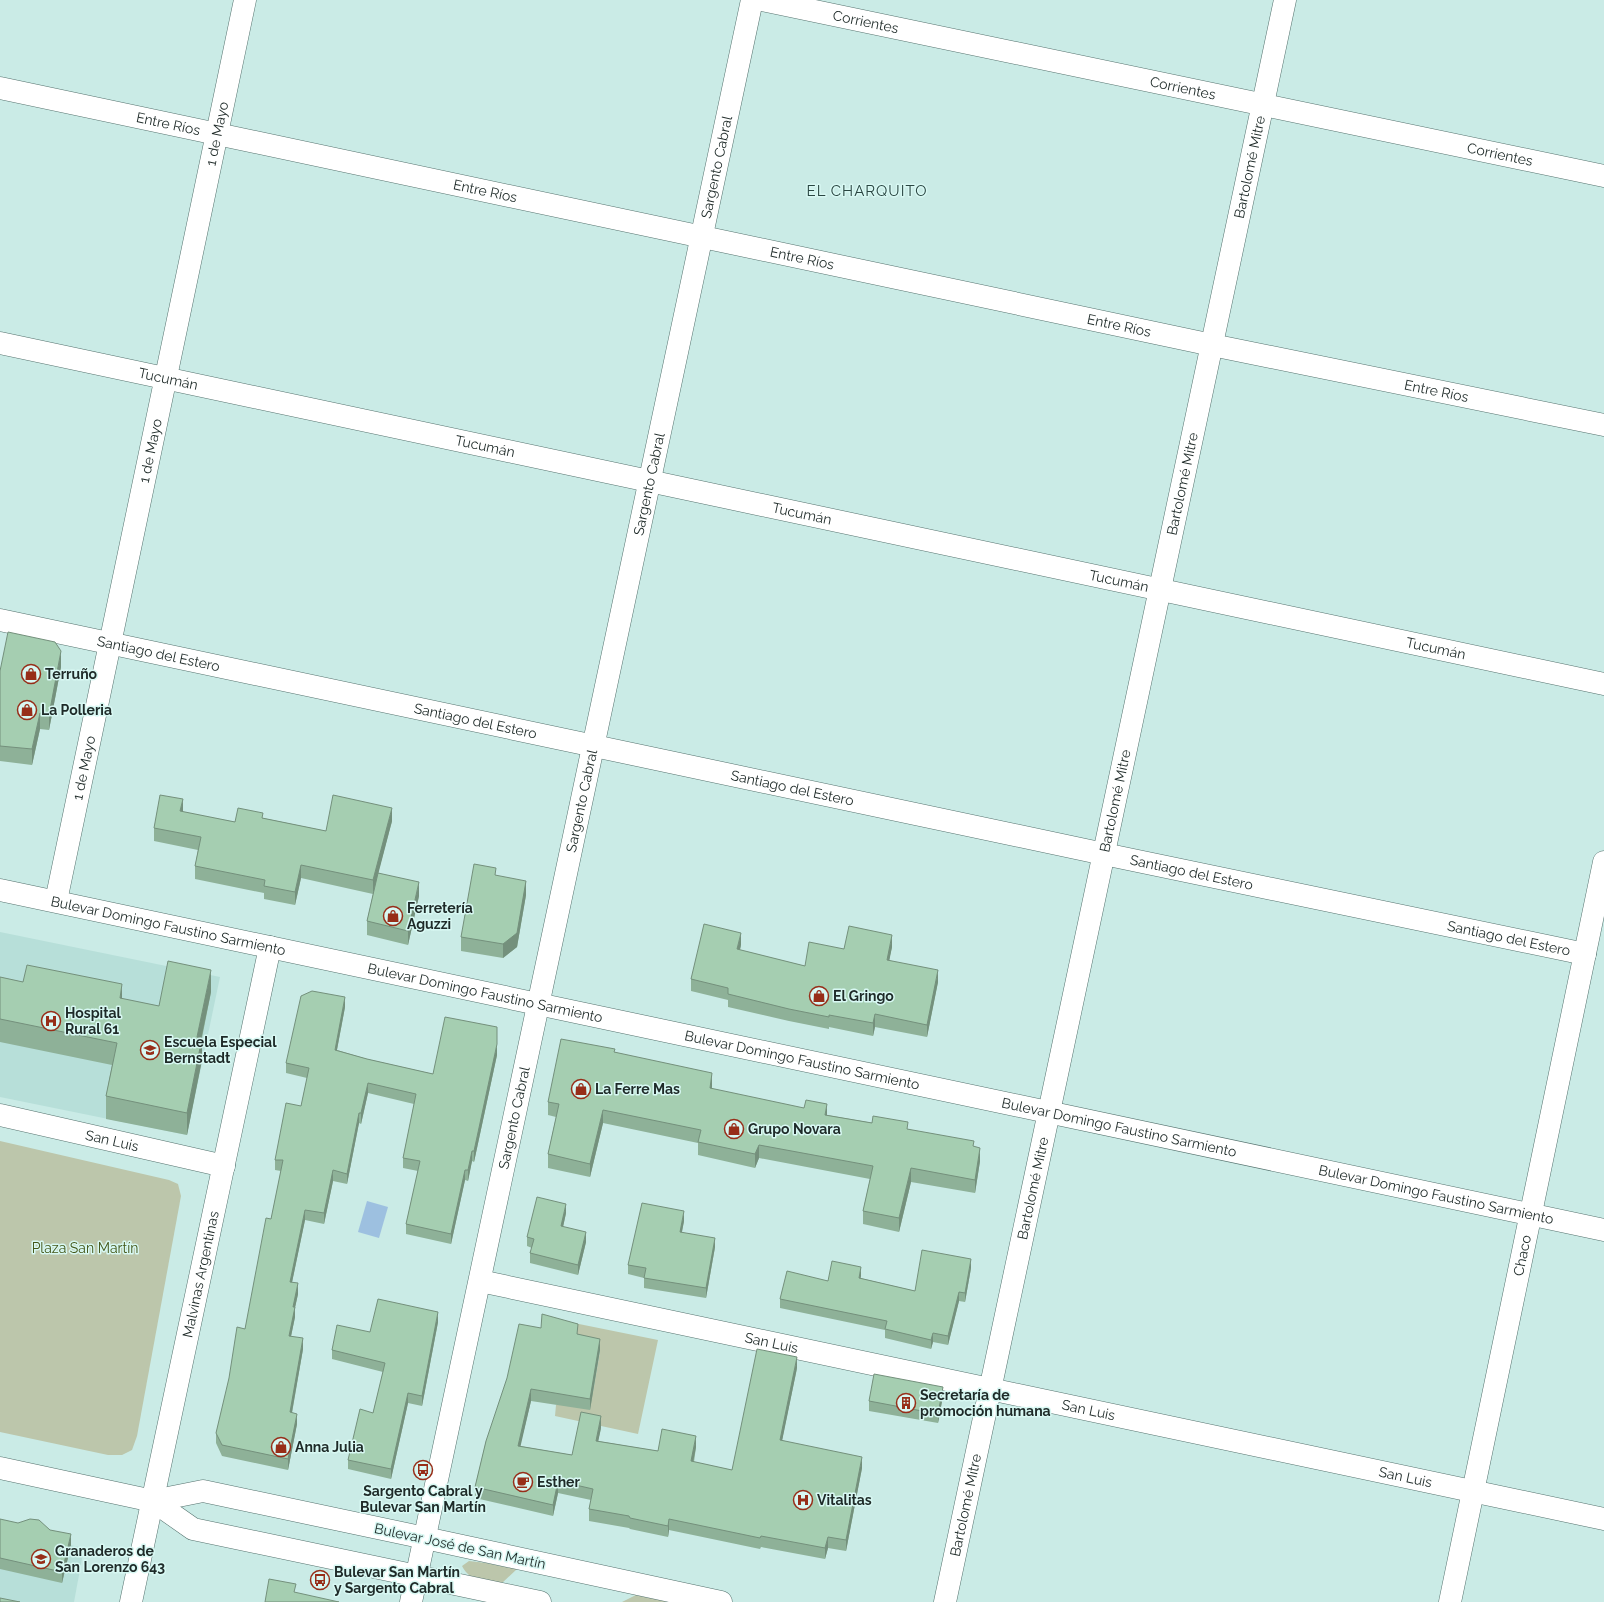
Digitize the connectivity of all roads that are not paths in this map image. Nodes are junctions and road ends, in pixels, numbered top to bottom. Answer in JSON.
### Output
{"nodes":[{"id":1,"x":245,"y":0,"type":"edge"},
{"id":2,"x":752,"y":0,"type":"edge"},
{"id":3,"x":762,"y":0,"type":"edge"},
{"id":4,"x":1284,"y":0,"type":"edge"},
{"id":5,"x":0,"y":88,"type":"edge"},
{"id":6,"x":1262,"y":106,"type":"junction"},
{"id":7,"x":217,"y":134,"type":"junction"},
{"id":8,"x":1604,"y":176,"type":"edge"},
{"id":9,"x":701,"y":237,"type":"junction"},
{"id":10,"x":0,"y":343,"type":"edge"},
{"id":11,"x":1212,"y":344,"type":"junction"},
{"id":12,"x":166,"y":378,"type":"junction"},
{"id":13,"x":1604,"y":425,"type":"edge"},
{"id":14,"x":649,"y":481,"type":"junction"},
{"id":15,"x":1160,"y":589,"type":"junction"},
{"id":16,"x":0,"y":620,"type":"edge"},
{"id":17,"x":110,"y":643,"type":"junction"},
{"id":18,"x":1604,"y":684,"type":"edge"},
{"id":19,"x":593,"y":746,"type":"junction"},
{"id":20,"x":1104,"y":854,"type":"junction"},
{"id":21,"x":1604,"y":862,"type":"edge"},
{"id":22,"x":0,"y":890,"type":"edge"},
{"id":23,"x":56,"y":901,"type":"junction"},
{"id":24,"x":270,"y":947,"type":"junction"},
{"id":25,"x":1585,"y":954,"type":"junction"},
{"id":26,"x":538,"y":1004,"type":"junction"},
{"id":27,"x":1049,"y":1112,"type":"junction"},
{"id":28,"x":0,"y":1115,"type":"edge"},
{"id":29,"x":224,"y":1166,"type":"junction"},
{"id":30,"x":1531,"y":1215,"type":"junction"},
{"id":31,"x":1604,"y":1230,"type":"edge"},
{"id":32,"x":480,"y":1281,"type":"junction"},
{"id":33,"x":990,"y":1389,"type":"junction"},
{"id":34,"x":0,"y":1468,"type":"edge"},
{"id":35,"x":1474,"y":1490,"type":"junction"},
{"id":36,"x":153,"y":1501,"type":"junction"},
{"id":37,"x":1604,"y":1519,"type":"edge"},
{"id":38,"x":425,"y":1538,"type":"junction"},
{"id":39,"x":417,"y":1576,"type":"junction"},
{"id":40,"x":131,"y":1602,"type":"edge"},
{"id":41,"x":411,"y":1602,"type":"edge"},
{"id":42,"x":540,"y":1602,"type":"edge"},
{"id":43,"x":720,"y":1602,"type":"edge"},
{"id":44,"x":945,"y":1602,"type":"edge"},
{"id":45,"x":1450,"y":1602,"type":"edge"}],
"edges":[{"from":1,"to":7,"type":"street","name":"1 de Mayo"},
{"from":2,"to":9,"type":"street","name":"Sargento Cabral"},
{"from":3,"to":6,"type":"street","name":"Corrientes"},
{"from":4,"to":6,"type":"street","name":"Bartolomé Mitre"},
{"from":5,"to":7,"type":"street","name":"Entre Ríos"},
{"from":6,"to":8,"type":"street","name":"Corrientes"},
{"from":6,"to":11,"type":"street","name":"Bartolomé Mitre"},
{"from":7,"to":9,"type":"street","name":"Entre Ríos"},
{"from":7,"to":12,"type":"street","name":"1 de Mayo"},
{"from":9,"to":11,"type":"street","name":"Entre Ríos"},
{"from":9,"to":14,"type":"street","name":"Sargento Cabral"},
{"from":10,"to":12,"type":"street","name":"Tucumán"},
{"from":11,"to":13,"type":"street","name":"Entre Ríos"},
{"from":11,"to":15,"type":"street","name":"Bartolomé Mitre"},
{"from":12,"to":14,"type":"street","name":"Tucumán"},
{"from":12,"to":17,"type":"street","name":"1 de Mayo"},
{"from":14,"to":15,"type":"street","name":"Tucumán"},
{"from":14,"to":19,"type":"street","name":"Sargento Cabral"},
{"from":15,"to":18,"type":"street","name":"Tucumán"},
{"from":15,"to":20,"type":"street","name":"Bartolomé Mitre"},
{"from":16,"to":17,"type":"street","name":"Santiago del Estero"},
{"from":17,"to":19,"type":"street","name":"Santiago del Estero"},
{"from":17,"to":23,"type":"street","name":"1 de Mayo"},
{"from":19,"to":20,"type":"street","name":"Santiago del Estero"},
{"from":19,"to":26,"type":"street","name":"Sargento Cabral"},
{"from":20,"to":25,"type":"street","name":"Santiago del Estero"},
{"from":20,"to":27,"type":"street","name":"Bartolomé Mitre"},
{"from":21,"to":25,"type":"street","name":"Chaco"},
{"from":22,"to":23,"type":"street","name":"Bulevar Domingo Faustino Sarmiento"},
{"from":23,"to":24,"type":"street","name":"Bulevar Domingo Faustino Sarmiento"},
{"from":24,"to":26,"type":"street","name":"Bulevar Domingo Faustino Sarmiento"},
{"from":24,"to":29,"type":"street","name":"Malvinas Argentinas"},
{"from":25,"to":30,"type":"street","name":"Chaco"},
{"from":26,"to":27,"type":"street","name":"Bulevar Domingo Faustino Sarmiento"},
{"from":26,"to":32,"type":"street","name":"Sargento Cabral"},
{"from":27,"to":30,"type":"street","name":"Bulevar Domingo Faustino Sarmiento"},
{"from":27,"to":33,"type":"street","name":"Bartolomé Mitre"},
{"from":28,"to":29,"type":"street","name":"San Luis"},
{"from":29,"to":36,"type":"street","name":"Malvinas Argentinas"},
{"from":30,"to":31,"type":"street","name":"Bulevar Domingo Faustino Sarmiento"},
{"from":30,"to":35,"type":"street","name":"Chaco"},
{"from":32,"to":33,"type":"street","name":"San Luis"},
{"from":32,"to":38,"type":"street","name":"Sargento Cabral"},
{"from":33,"to":35,"type":"street","name":"San Luis"},
{"from":33,"to":44,"type":"street","name":"Bartolomé Mitre"},
{"from":34,"to":36,"type":"street","name":"Bulevar José de San Martín"},
{"from":35,"to":37,"type":"street","name":"San Luis"},
{"from":35,"to":45,"type":"street","name":"Chaco"},
{"from":36,"to":38,"type":"street","name":"Bulevar José de San Martín"},
{"from":36,"to":39,"type":"street","name":"Bulevar José de San Martín"},
{"from":36,"to":40,"type":"street","name":"Malvinas Argentinas"},
{"from":38,"to":39,"type":"street","name":"Sargento Cabral"},
{"from":38,"to":43,"type":"street","name":"Bulevar José de San Martín"},
{"from":39,"to":41,"type":"street","name":"Sargento Cabral"},
{"from":39,"to":42,"type":"street","name":"Bulevar José de San Martín"}]}
